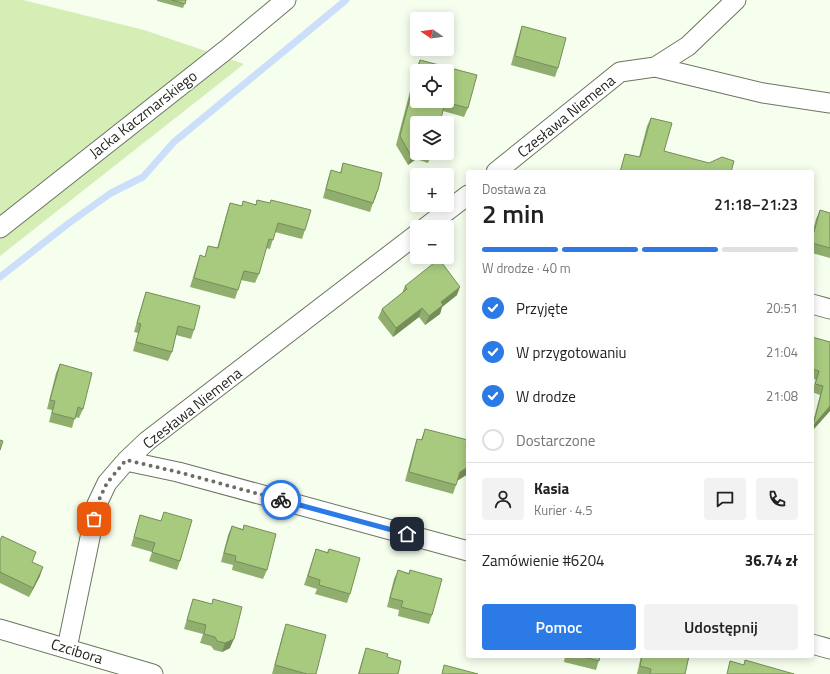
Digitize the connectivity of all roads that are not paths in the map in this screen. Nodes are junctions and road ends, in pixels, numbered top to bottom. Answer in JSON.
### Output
{"nodes":[{"id":1,"x":286,"y":0,"type":"edge"},
{"id":2,"x":736,"y":0,"type":"edge"},
{"id":3,"x":655,"y":67,"type":"junction"},
{"id":4,"x":830,"y":103,"type":"edge"},
{"id":5,"x":498,"y":170,"type":"edge"},
{"id":6,"x":463,"y":204,"type":"edge"},
{"id":7,"x":437,"y":220,"type":"edge"},
{"id":8,"x":0,"y":228,"type":"edge"},
{"id":9,"x":410,"y":239,"type":"edge"},
{"id":10,"x":814,"y":304,"type":"edge"},
{"id":11,"x":830,"y":308,"type":"edge"},
{"id":12,"x":126,"y":460,"type":"junction"},
{"id":13,"x":466,"y":550,"type":"edge"},
{"id":14,"x":0,"y":628,"type":"edge"},
{"id":15,"x":814,"y":645,"type":"edge"},
{"id":16,"x":67,"y":648,"type":"junction"},
{"id":17,"x":830,"y":649,"type":"edge"},
{"id":18,"x":153,"y":674,"type":"edge"}],
"edges":[{"from":1,"to":8,"type":"street","name":"Jacka Kaczmarskiego"},
{"from":2,"to":3,"type":"street","name":"Czesława Niemena"},
{"from":3,"to":4,"type":"street"},
{"from":3,"to":5,"type":"street","name":"Czesława Niemena"},
{"from":6,"to":7,"type":"street"},
{"from":9,"to":12,"type":"street","name":"Czesława Niemena"},
{"from":10,"to":11,"type":"street"},
{"from":12,"to":13,"type":"street"},
{"from":12,"to":16,"type":"street","name":"Czesława Niemena"},
{"from":14,"to":16,"type":"street","name":"Czcibora"},
{"from":15,"to":17,"type":"street"},
{"from":16,"to":18,"type":"street","name":"Czcibora"}]}
